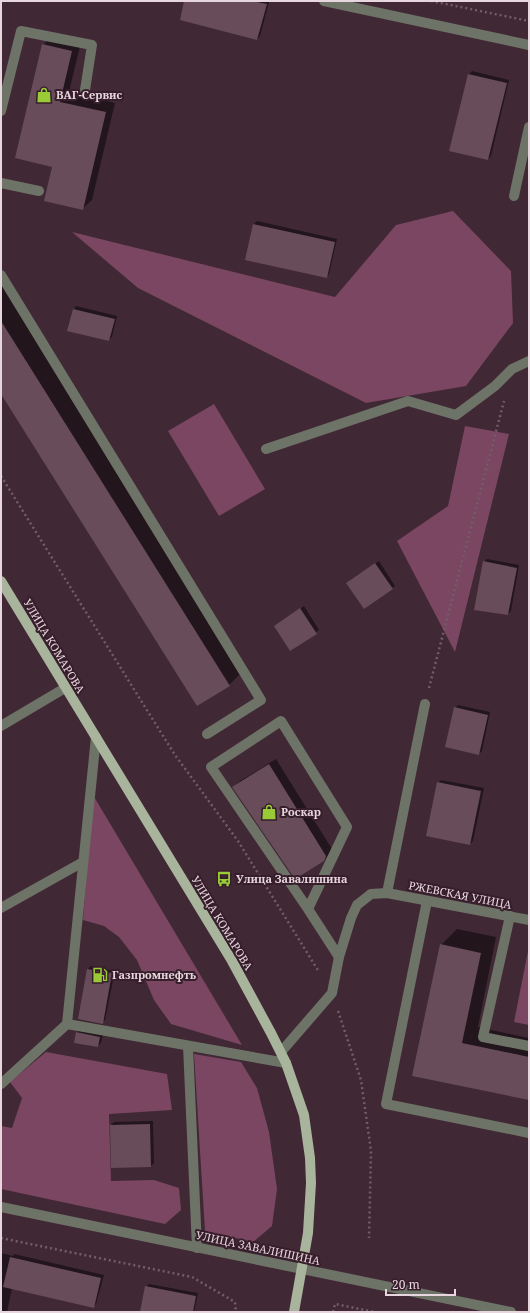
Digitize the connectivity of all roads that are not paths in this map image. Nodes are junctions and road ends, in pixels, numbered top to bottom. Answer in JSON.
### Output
{"nodes":[{"id":1,"x":324,"y":1,"type":"edge"},
{"id":2,"x":529,"y":45,"type":"edge"},
{"id":3,"x":85,"y":90,"type":"dead end"},
{"id":4,"x":1,"y":111,"type":"edge"},
{"id":5,"x":529,"y":127,"type":"edge"},
{"id":6,"x":1,"y":182,"type":"edge"},
{"id":7,"x":39,"y":191,"type":"dead end"},
{"id":8,"x":514,"y":196,"type":"dead end"},
{"id":9,"x":1,"y":275,"type":"edge"},
{"id":10,"x":529,"y":360,"type":"edge"},
{"id":11,"x":266,"y":448,"type":"dead end"},
{"id":12,"x":1,"y":581,"type":"edge"},
{"id":13,"x":65,"y":688,"type":"junction"},
{"id":14,"x":425,"y":704,"type":"road end"},
{"id":15,"x":1,"y":726,"type":"edge"},
{"id":16,"x":207,"y":734,"type":"dead end"},
{"id":17,"x":96,"y":737,"type":"junction"},
{"id":18,"x":83,"y":862,"type":"junction"},
{"id":19,"x":387,"y":893,"type":"junction"},
{"id":20,"x":427,"y":901,"type":"junction"},
{"id":21,"x":1,"y":908,"type":"edge"},
{"id":22,"x":308,"y":908,"type":"junction"},
{"id":23,"x":510,"y":916,"type":"junction"},
{"id":24,"x":529,"y":920,"type":"edge"},
{"id":25,"x":339,"y":957,"type":"junction"},
{"id":26,"x":67,"y":1024,"type":"junction"},
{"id":27,"x":188,"y":1046,"type":"junction"},
{"id":28,"x":529,"y":1046,"type":"edge"},
{"id":29,"x":282,"y":1052,"type":"junction"},
{"id":30,"x":286,"y":1063,"type":"junction"},
{"id":31,"x":1,"y":1084,"type":"edge"},
{"id":32,"x":529,"y":1133,"type":"edge"},
{"id":33,"x":1,"y":1207,"type":"edge"},
{"id":34,"x":197,"y":1248,"type":"junction"},
{"id":35,"x":301,"y":1269,"type":"junction"},
{"id":36,"x":294,"y":1312,"type":"edge"},
{"id":37,"x":511,"y":1312,"type":"edge"}],
"edges":[{"from":1,"to":2,"type":"street"},
{"from":3,"to":4,"type":"street"},
{"from":5,"to":8,"type":"street"},
{"from":6,"to":7,"type":"street"},
{"from":9,"to":16,"type":"street"},
{"from":10,"to":11,"type":"street"},
{"from":12,"to":13,"type":"main road","name":"УЛИЦА КОМАРОВА"},
{"from":13,"to":15,"type":"street"},
{"from":13,"to":17,"type":"main road","name":"УЛИЦА КОМАРОВА"},
{"from":14,"to":19,"type":"street"},
{"from":17,"to":18,"type":"street"},
{"from":17,"to":29,"type":"main road","name":"УЛИЦА КОМАРОВА"},
{"from":18,"to":21,"type":"street"},
{"from":18,"to":26,"type":"street"},
{"from":19,"to":20,"type":"street","name":"РЖЕВСКАЯ УЛИЦА"},
{"from":19,"to":25,"type":"street"},
{"from":20,"to":23,"type":"street","name":"РЖЕВСКАЯ УЛИЦА"},
{"from":20,"to":32,"type":"street"},
{"from":22,"to":22,"type":"street"},
{"from":22,"to":25,"type":"street"},
{"from":23,"to":24,"type":"street","name":"РЖЕВСКАЯ УЛИЦА"},
{"from":23,"to":28,"type":"street"},
{"from":25,"to":29,"type":"street"},
{"from":26,"to":27,"type":"street"},
{"from":26,"to":31,"type":"street"},
{"from":27,"to":30,"type":"street"},
{"from":27,"to":34,"type":"street"},
{"from":29,"to":30,"type":"main road","name":"УЛИЦА КОМАРОВА"},
{"from":30,"to":35,"type":"main road","name":"УЛИЦА КОМАРОВА"},
{"from":33,"to":34,"type":"street","name":"УЛИЦА ЗАВАЛИШИНА"},
{"from":34,"to":35,"type":"street","name":"УЛИЦА ЗАВАЛИШИНА"},
{"from":35,"to":36,"type":"main road","name":"УЛИЦА КОМАРОВА"},
{"from":35,"to":37,"type":"street","name":"УЛИЦА ЗАВАЛИШИНА"}]}
